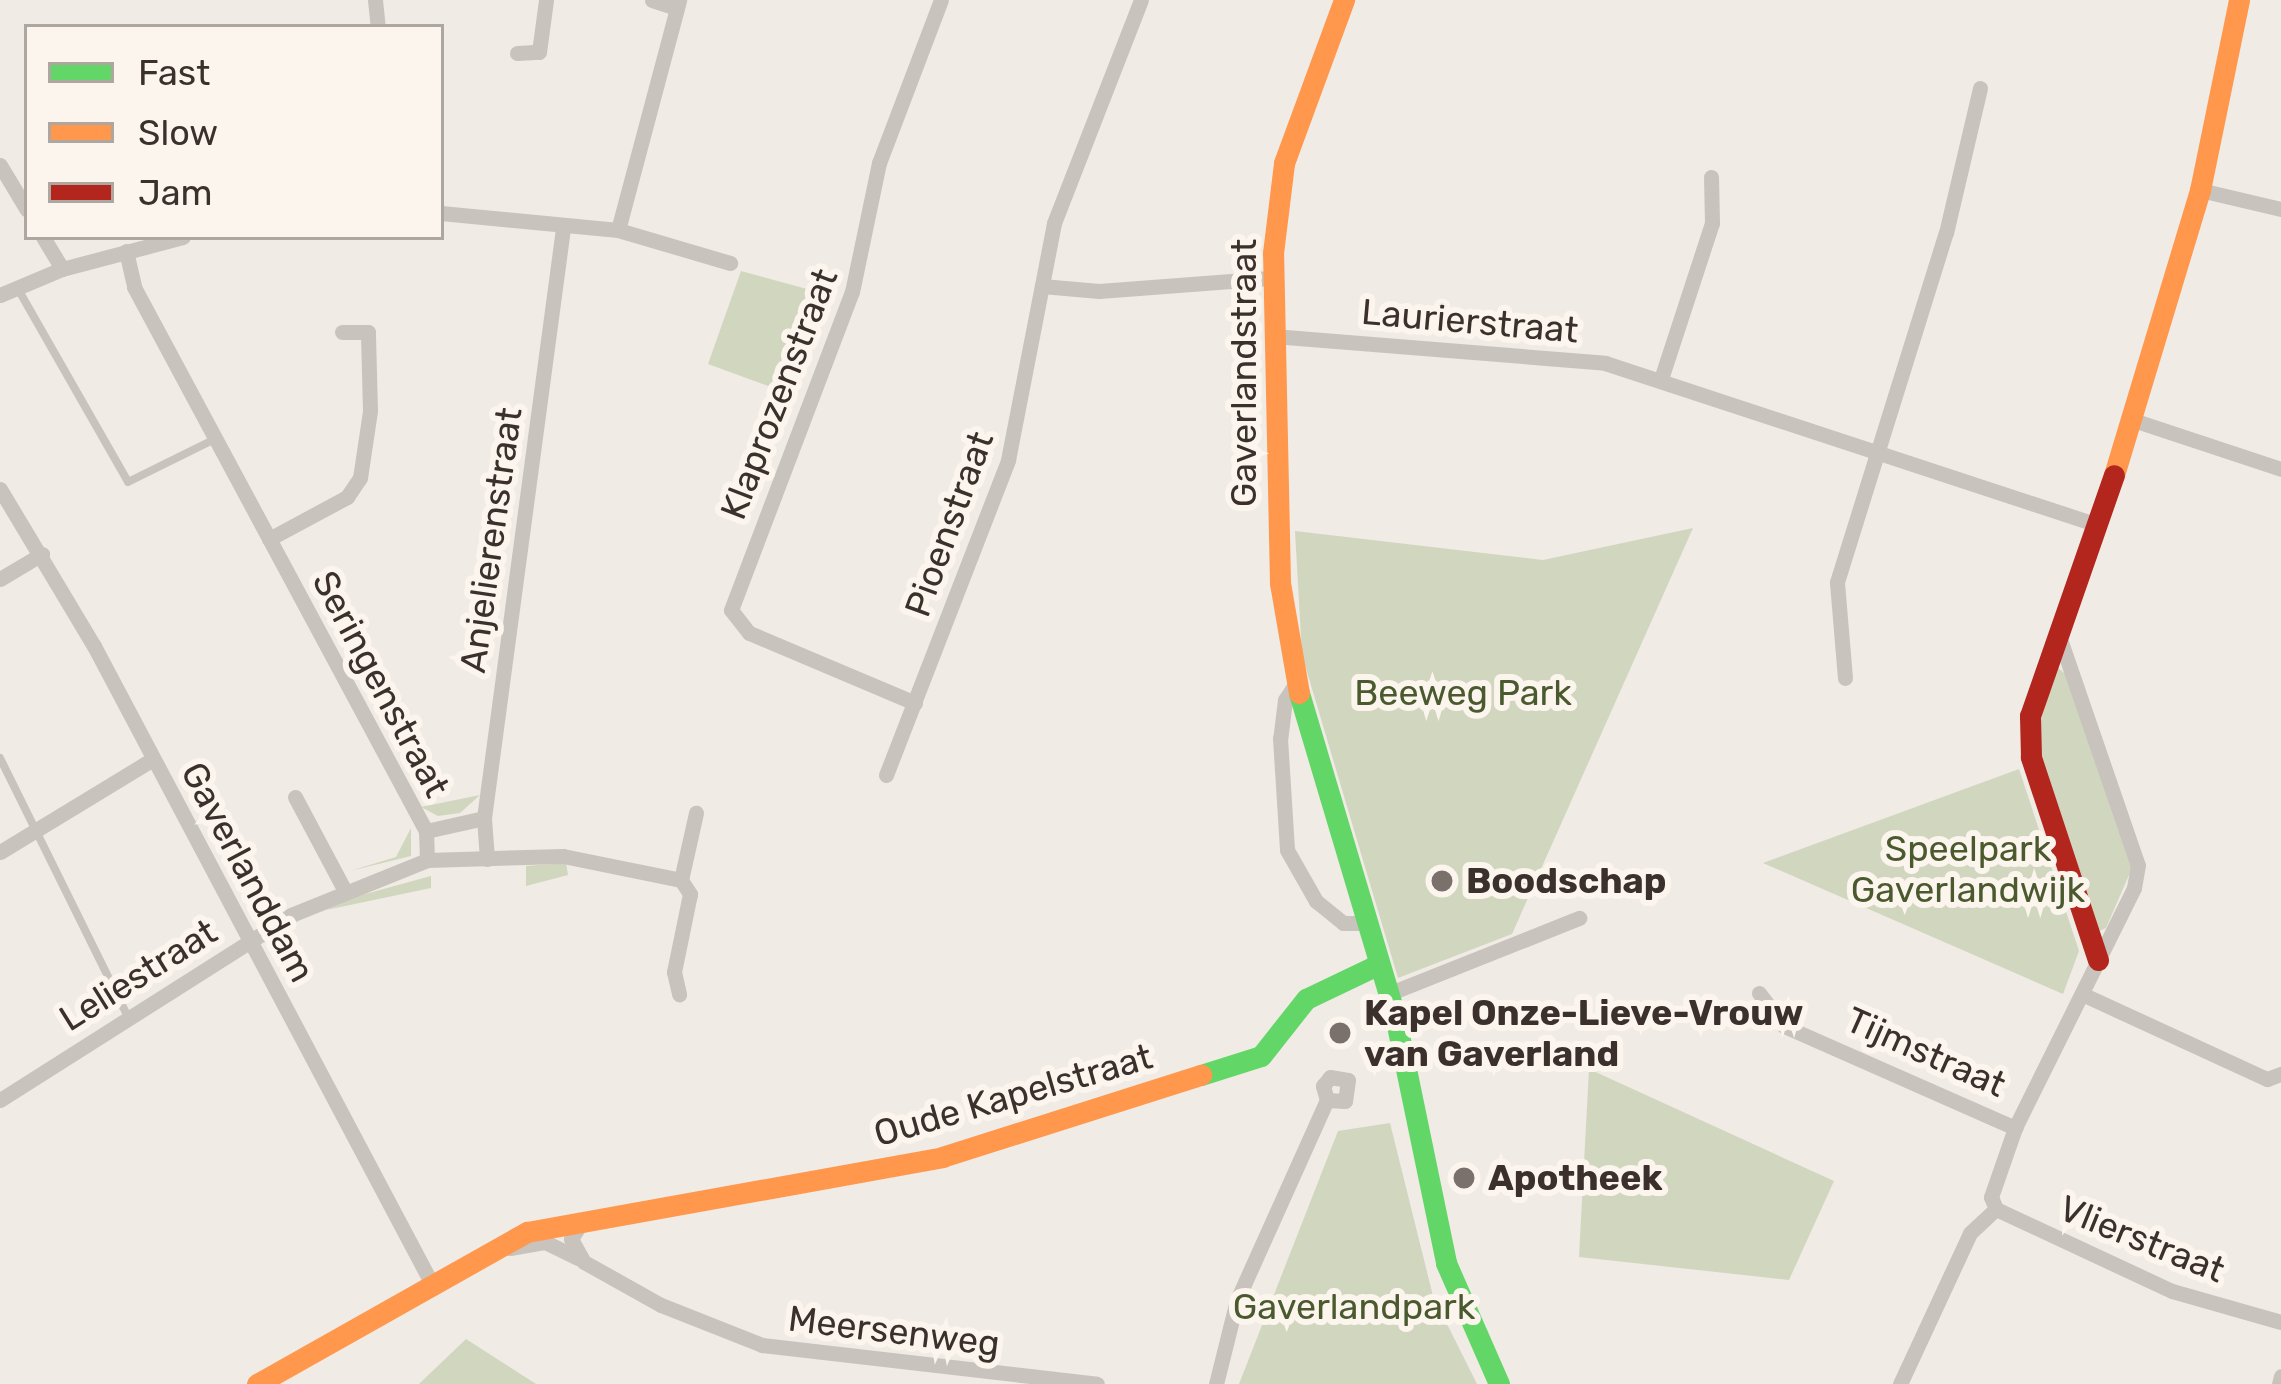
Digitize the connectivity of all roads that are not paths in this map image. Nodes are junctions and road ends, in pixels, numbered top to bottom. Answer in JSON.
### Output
{"nodes":[{"id":1,"x":545,"y":0,"type":"edge"},
{"id":2,"x":652,"y":0,"type":"edge"},
{"id":3,"x":941,"y":0,"type":"edge"},
{"id":4,"x":1141,"y":0,"type":"edge"},
{"id":5,"x":1344,"y":0,"type":"edge"},
{"id":6,"x":2239,"y":0,"type":"edge"},
{"id":7,"x":678,"y":4,"type":"edge"},
{"id":8,"x":518,"y":53,"type":"dead end"},
{"id":9,"x":1980,"y":88,"type":"dead end"},
{"id":10,"x":0,"y":165,"type":"edge"},
{"id":11,"x":1711,"y":177,"type":"dead end"},
{"id":12,"x":2200,"y":190,"type":"junction"},
{"id":13,"x":24,"y":205,"type":"edge"},
{"id":14,"x":2281,"y":208,"type":"edge"},
{"id":15,"x":444,"y":213,"type":"edge"},
{"id":16,"x":563,"y":228,"type":"junction"},
{"id":17,"x":618,"y":230,"type":"junction"},
{"id":18,"x":46,"y":240,"type":"edge"},
{"id":19,"x":171,"y":240,"type":"edge"},
{"id":20,"x":126,"y":251,"type":"junction"},
{"id":21,"x":730,"y":262,"type":"dead end"},
{"id":22,"x":62,"y":269,"type":"junction"},
{"id":23,"x":1271,"y":278,"type":"junction"},
{"id":24,"x":1042,"y":286,"type":"junction"},
{"id":25,"x":17,"y":288,"type":"junction"},
{"id":26,"x":0,"y":295,"type":"edge"},
{"id":27,"x":342,"y":332,"type":"dead end"},
{"id":28,"x":1273,"y":336,"type":"junction"},
{"id":29,"x":1661,"y":379,"type":"junction"},
{"id":30,"x":2133,"y":419,"type":"junction"},
{"id":31,"x":215,"y":439,"type":"junction"},
{"id":32,"x":1879,"y":452,"type":"junction"},
{"id":33,"x":2281,"y":469,"type":"edge"},
{"id":34,"x":0,"y":489,"type":"edge"},
{"id":35,"x":2095,"y":524,"type":"junction"},
{"id":36,"x":269,"y":539,"type":"junction"},
{"id":37,"x":42,"y":554,"type":"junction"},
{"id":38,"x":0,"y":579,"type":"edge"},
{"id":39,"x":2060,"y":639,"type":"junction"},
{"id":40,"x":1845,"y":678,"type":"dead end"},
{"id":41,"x":1296,"y":683,"type":"junction"},
{"id":42,"x":915,"y":703,"type":"junction"},
{"id":43,"x":0,"y":758,"type":"edge"},
{"id":44,"x":153,"y":759,"type":"junction"},
{"id":45,"x":886,"y":775,"type":"dead end"},
{"id":46,"x":295,"y":797,"type":"dead end"},
{"id":47,"x":696,"y":813,"type":"dead end"},
{"id":48,"x":484,"y":818,"type":"junction"},
{"id":49,"x":38,"y":829,"type":"junction"},
{"id":50,"x":426,"y":831,"type":"junction"},
{"id":51,"x":0,"y":852,"type":"edge"},
{"id":52,"x":488,"y":859,"type":"junction"},
{"id":53,"x":427,"y":860,"type":"junction"},
{"id":54,"x":681,"y":880,"type":"junction"},
{"id":55,"x":345,"y":892,"type":"junction"},
{"id":56,"x":1579,"y":918,"type":"dead end"},
{"id":57,"x":1365,"y":923,"type":"junction"},
{"id":58,"x":248,"y":940,"type":"junction"},
{"id":59,"x":2098,"y":960,"type":"junction"},
{"id":60,"x":1376,"y":966,"type":"junction"},
{"id":61,"x":1759,"y":993,"type":"dead end"},
{"id":62,"x":679,"y":994,"type":"dead end"},
{"id":63,"x":1388,"y":994,"type":"junction"},
{"id":64,"x":2082,"y":994,"type":"junction"},
{"id":65,"x":127,"y":1015,"type":"junction"},
{"id":66,"x":2281,"y":1074,"type":"edge"},
{"id":67,"x":0,"y":1100,"type":"edge"},
{"id":68,"x":1328,"y":1100,"type":"dead end"},
{"id":69,"x":2015,"y":1128,"type":"junction"},
{"id":70,"x":1994,"y":1203,"type":"junction"},
{"id":71,"x":577,"y":1231,"type":"junction"},
{"id":72,"x":508,"y":1248,"type":"junction"},
{"id":73,"x":584,"y":1262,"type":"junction"},
{"id":74,"x":434,"y":1288,"type":"junction"},
{"id":75,"x":2281,"y":1322,"type":"edge"},
{"id":76,"x":257,"y":1384,"type":"edge"},
{"id":77,"x":1097,"y":1384,"type":"edge"},
{"id":78,"x":1216,"y":1384,"type":"edge"},
{"id":79,"x":1499,"y":1384,"type":"edge"},
{"id":80,"x":1900,"y":1384,"type":"edge"}],
"edges":[{"from":1,"to":8,"type":"street"},
{"from":2,"to":7,"type":"street"},
{"from":3,"to":42,"type":"street","name":"Klaprozenstraat"},
{"from":4,"to":24,"type":"street","name":"Pioenstraat"},
{"from":5,"to":23,"type":"street","name":"Gaverlandstraat"},
{"from":6,"to":12,"type":"street"},
{"from":7,"to":17,"type":"street"},
{"from":9,"to":32,"type":"street"},
{"from":10,"to":13,"type":"street"},
{"from":11,"to":29,"type":"street"},
{"from":12,"to":14,"type":"street"},
{"from":12,"to":30,"type":"street"},
{"from":15,"to":16,"type":"street"},
{"from":16,"to":17,"type":"street"},
{"from":16,"to":48,"type":"street","name":"Anjelierenstraat"},
{"from":17,"to":21,"type":"street"},
{"from":18,"to":22,"type":"street"},
{"from":19,"to":20,"type":"street"},
{"from":20,"to":22,"type":"street"},
{"from":20,"to":31,"type":"street","name":"Seringenstraat"},
{"from":22,"to":25,"type":"street"},
{"from":23,"to":24,"type":"street"},
{"from":23,"to":28,"type":"street","name":"Gaverlandstraat"},
{"from":24,"to":42,"type":"street","name":"Pioenstraat"},
{"from":25,"to":26,"type":"street"},
{"from":25,"to":31,"type":"lane"},
{"from":27,"to":36,"type":"street"},
{"from":28,"to":29,"type":"street","name":"Laurierstraat"},
{"from":28,"to":41,"type":"street","name":"Gaverlandstraat"},
{"from":29,"to":32,"type":"street","name":"Laurierstraat"},
{"from":30,"to":33,"type":"street"},
{"from":30,"to":35,"type":"street"},
{"from":31,"to":36,"type":"street","name":"Seringenstraat"},
{"from":32,"to":35,"type":"street","name":"Laurierstraat"},
{"from":32,"to":40,"type":"street"},
{"from":34,"to":37,"type":"street","name":"Gaverlanddam"},
{"from":35,"to":39,"type":"street"},
{"from":36,"to":50,"type":"street","name":"Seringenstraat"},
{"from":37,"to":38,"type":"street"},
{"from":37,"to":44,"type":"street","name":"Gaverlanddam"},
{"from":39,"to":59,"type":"street"},
{"from":39,"to":59,"type":"street","name":"Tijmstraat"},
{"from":41,"to":57,"type":"street","name":"Gaverlandstraat"},
{"from":41,"to":57,"type":"street","name":"Gaverlandstraat"},
{"from":42,"to":45,"type":"street","name":"Pioenstraat"},
{"from":43,"to":49,"type":"lane"},
{"from":44,"to":49,"type":"street"},
{"from":44,"to":58,"type":"street","name":"Gaverlanddam"},
{"from":46,"to":55,"type":"street"},
{"from":47,"to":54,"type":"street"},
{"from":48,"to":50,"type":"street"},
{"from":48,"to":52,"type":"street","name":"Anjelierenstraat"},
{"from":49,"to":51,"type":"street"},
{"from":49,"to":65,"type":"lane"},
{"from":50,"to":53,"type":"street","name":"Seringenstraat"},
{"from":52,"to":53,"type":"street"},
{"from":52,"to":54,"type":"street"},
{"from":53,"to":55,"type":"street","name":"Leliestraat"},
{"from":54,"to":62,"type":"street"},
{"from":55,"to":58,"type":"street","name":"Leliestraat"},
{"from":56,"to":63,"type":"street"},
{"from":57,"to":60,"type":"street","name":"Gaverlandstraat"},
{"from":58,"to":65,"type":"street","name":"Leliestraat"},
{"from":58,"to":74,"type":"street","name":"Gaverlanddam"},
{"from":59,"to":64,"type":"street","name":"Tijmstraat"},
{"from":60,"to":63,"type":"street","name":"Gaverlandstraat"},
{"from":60,"to":71,"type":"street","name":"Oude Kapelstraat"},
{"from":61,"to":69,"type":"street","name":"Tijmstraat"},
{"from":63,"to":79,"type":"street","name":"Gaverlandstraat"},
{"from":64,"to":66,"type":"street"},
{"from":64,"to":69,"type":"street","name":"Tijmstraat"},
{"from":65,"to":67,"type":"street","name":"Leliestraat"},
{"from":68,"to":78,"type":"street"},
{"from":69,"to":70,"type":"street","name":"Tijmstraat"},
{"from":70,"to":75,"type":"street","name":"Vlierstraat"},
{"from":70,"to":80,"type":"street","name":"Tijmstraat"},
{"from":71,"to":72,"type":"street","name":"Oude Kapelstraat"},
{"from":71,"to":73,"type":"street"},
{"from":72,"to":73,"type":"street","name":"Meersenweg"},
{"from":72,"to":74,"type":"street","name":"Oude Kapelstraat"},
{"from":73,"to":77,"type":"street","name":"Meersenweg"},
{"from":74,"to":76,"type":"street","name":"Oude Kapelstraat"}]}
